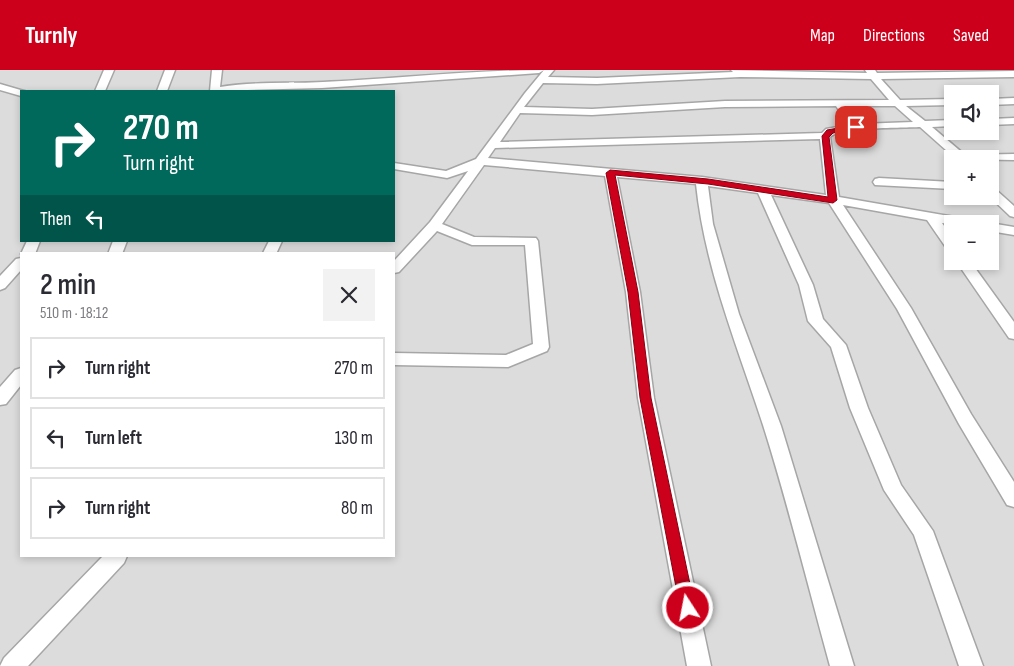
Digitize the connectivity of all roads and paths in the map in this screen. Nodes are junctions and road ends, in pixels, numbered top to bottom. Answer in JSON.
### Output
{"nodes":[{"id":1,"x":109,"y":70,"type":"edge"},
{"id":2,"x":170,"y":70,"type":"edge"},
{"id":3,"x":217,"y":70,"type":"edge"},
{"id":4,"x":549,"y":70,"type":"edge"},
{"id":5,"x":738,"y":72,"type":"edge"},
{"id":6,"x":872,"y":73,"type":"edge"},
{"id":7,"x":1014,"y":74,"type":"edge"},
{"id":8,"x":540,"y":75,"type":"edge"},
{"id":9,"x":0,"y":87,"type":"edge"},
{"id":10,"x":100,"y":90,"type":"edge"},
{"id":11,"x":162,"y":90,"type":"edge"},
{"id":12,"x":215,"y":90,"type":"edge"},
{"id":13,"x":221,"y":90,"type":"edge"},
{"id":14,"x":20,"y":93,"type":"edge"},
{"id":15,"x":1014,"y":101,"type":"edge"},
{"id":16,"x":944,"y":102,"type":"edge"},
{"id":17,"x":999,"y":102,"type":"edge"},
{"id":18,"x":897,"y":103,"type":"junction"},
{"id":19,"x":840,"y":104,"type":"junction"},
{"id":20,"x":517,"y":110,"type":"junction"},
{"id":21,"x":1014,"y":121,"type":"edge"},
{"id":22,"x":999,"y":122,"type":"edge"},
{"id":23,"x":944,"y":123,"type":"edge"},
{"id":24,"x":922,"y":124,"type":"junction"},
{"id":25,"x":856,"y":127,"type":"junction"},
{"id":26,"x":825,"y":136,"type":"junction"},
{"id":27,"x":493,"y":146,"type":"junction"},
{"id":28,"x":952,"y":150,"type":"edge"},
{"id":29,"x":999,"y":158,"type":"edge"},
{"id":30,"x":1014,"y":158,"type":"edge"},
{"id":31,"x":482,"y":161,"type":"junction"},
{"id":32,"x":395,"y":166,"type":"edge"},
{"id":33,"x":610,"y":173,"type":"junction"},
{"id":34,"x":702,"y":181,"type":"junction"},
{"id":35,"x":879,"y":182,"type":"dead end"},
{"id":36,"x":944,"y":186,"type":"edge"},
{"id":37,"x":763,"y":190,"type":"junction"},
{"id":38,"x":999,"y":199,"type":"edge"},
{"id":39,"x":833,"y":200,"type":"junction"},
{"id":40,"x":1014,"y":213,"type":"edge"},
{"id":41,"x":931,"y":216,"type":"junction"},
{"id":42,"x":944,"y":219,"type":"edge"},
{"id":43,"x":434,"y":226,"type":"junction"},
{"id":44,"x":999,"y":228,"type":"edge"},
{"id":45,"x":1014,"y":231,"type":"edge"},
{"id":46,"x":944,"y":235,"type":"edge"},
{"id":47,"x":20,"y":263,"type":"edge"},
{"id":48,"x":395,"y":268,"type":"edge"},
{"id":49,"x":972,"y":270,"type":"edge"},
{"id":50,"x":0,"y":285,"type":"edge"},
{"id":51,"x":1007,"y":311,"type":"edge"},
{"id":52,"x":1014,"y":334,"type":"edge"},
{"id":53,"x":395,"y":359,"type":"edge"},
{"id":54,"x":20,"y":375,"type":"edge"},
{"id":55,"x":0,"y":399,"type":"edge"},
{"id":56,"x":1014,"y":499,"type":"edge"},
{"id":57,"x":116,"y":557,"type":"edge"},
{"id":58,"x":12,"y":666,"type":"edge"},
{"id":59,"x":699,"y":666,"type":"edge"},
{"id":60,"x":842,"y":666,"type":"edge"},
{"id":61,"x":971,"y":666,"type":"edge"}],
"edges":[{"from":1,"to":10,"type":"street"},
{"from":2,"to":11,"type":"street"},
{"from":3,"to":12,"type":"street"},
{"from":4,"to":8,"type":"street"},
{"from":5,"to":6,"type":"street"},
{"from":5,"to":8,"type":"street"},
{"from":6,"to":7,"type":"street"},
{"from":6,"to":18,"type":"street"},
{"from":8,"to":13,"type":"street"},
{"from":8,"to":20,"type":"street"},
{"from":9,"to":14,"type":"street"},
{"from":15,"to":17,"type":"street"},
{"from":16,"to":18,"type":"street"},
{"from":18,"to":19,"type":"street"},
{"from":18,"to":24,"type":"street"},
{"from":19,"to":20,"type":"street"},
{"from":19,"to":25,"type":"street"},
{"from":20,"to":27,"type":"street"},
{"from":21,"to":22,"type":"street"},
{"from":23,"to":24,"type":"street"},
{"from":24,"to":25,"type":"street"},
{"from":24,"to":28,"type":"street"},
{"from":25,"to":26,"type":"street"},
{"from":26,"to":27,"type":"street"},
{"from":26,"to":39,"type":"street"},
{"from":27,"to":31,"type":"street"},
{"from":29,"to":30,"type":"street"},
{"from":31,"to":32,"type":"street"},
{"from":31,"to":33,"type":"street"},
{"from":31,"to":43,"type":"street"},
{"from":33,"to":34,"type":"street"},
{"from":33,"to":59,"type":"street"},
{"from":34,"to":37,"type":"street"},
{"from":34,"to":60,"type":"street"},
{"from":35,"to":36,"type":"street"},
{"from":37,"to":39,"type":"street"},
{"from":37,"to":61,"type":"street"},
{"from":38,"to":40,"type":"street"},
{"from":39,"to":41,"type":"street"},
{"from":39,"to":56,"type":"street"},
{"from":41,"to":42,"type":"street"},
{"from":41,"to":46,"type":"street"},
{"from":43,"to":48,"type":"street"},
{"from":43,"to":53,"type":"street"},
{"from":44,"to":45,"type":"street"},
{"from":47,"to":50,"type":"street"},
{"from":49,"to":51,"type":"street"},
{"from":51,"to":52,"type":"street"},
{"from":54,"to":55,"type":"street"},
{"from":57,"to":58,"type":"street"}]}
